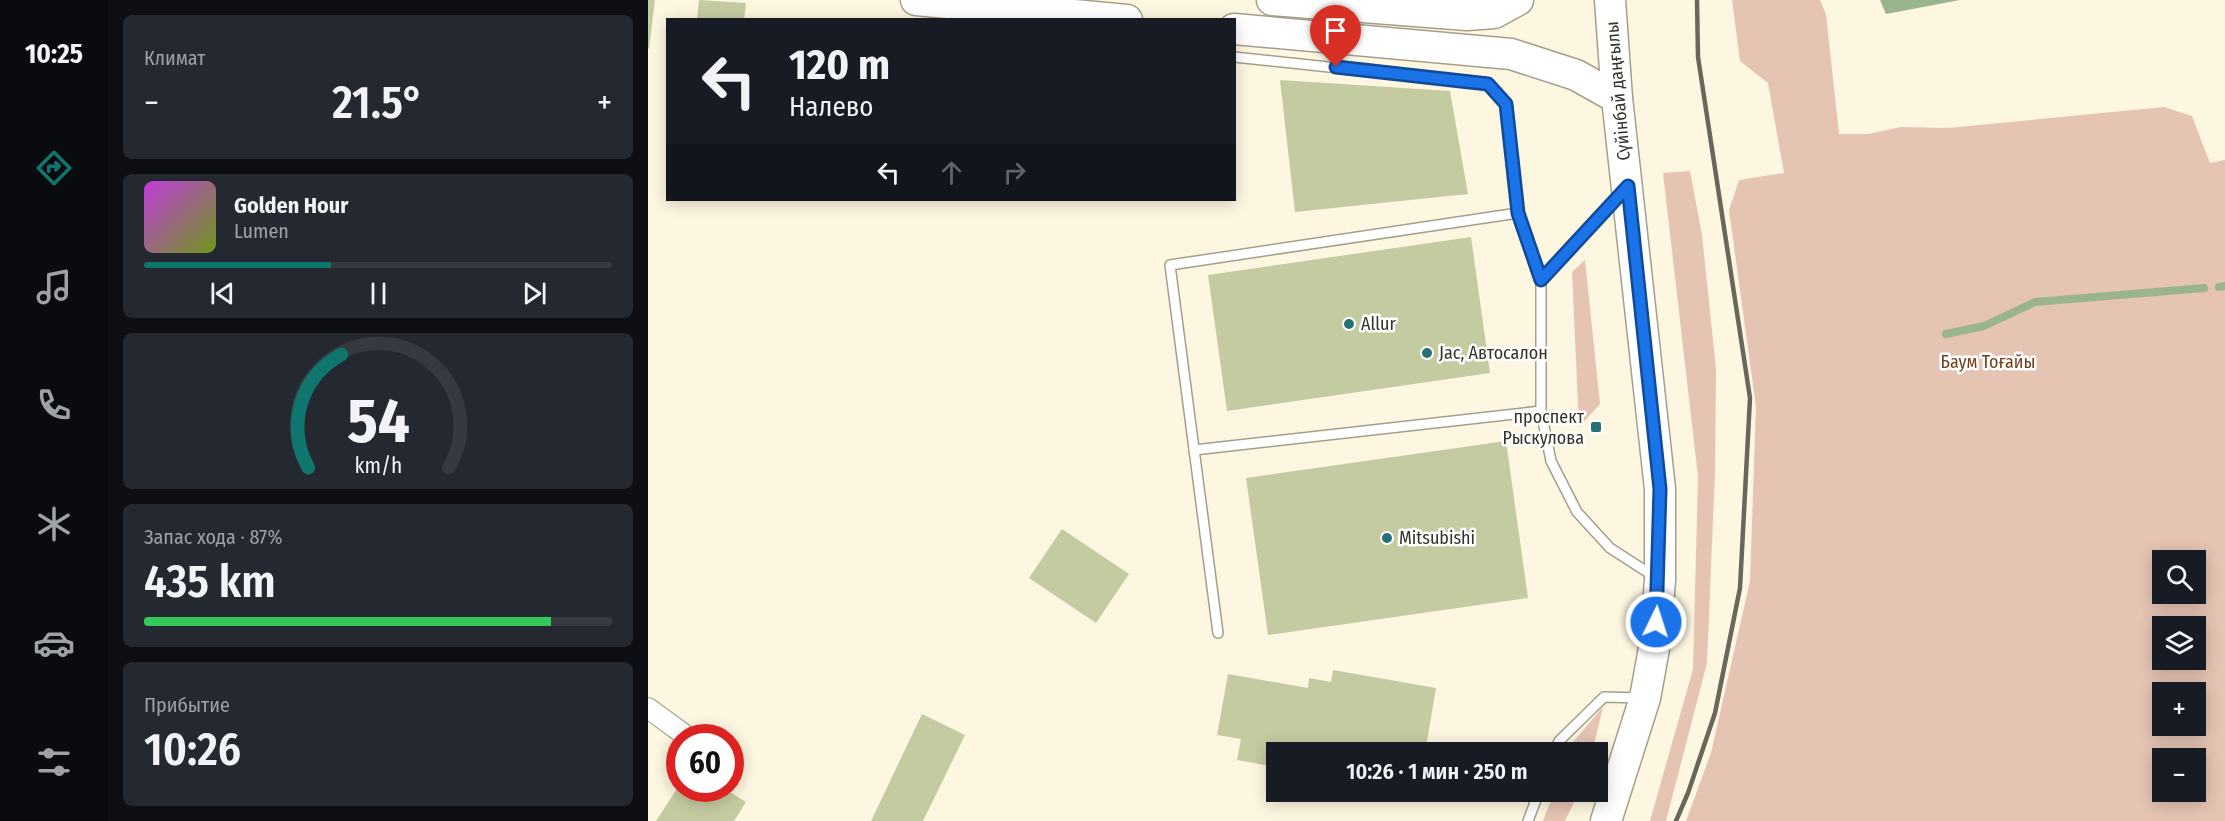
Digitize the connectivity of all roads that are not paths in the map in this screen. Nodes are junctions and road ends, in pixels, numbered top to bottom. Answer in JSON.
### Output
{"nodes":[{"id":1,"x":916,"y":0,"type":"edge"},
{"id":2,"x":1518,"y":0,"type":"edge"},
{"id":3,"x":1610,"y":0,"type":"edge"},
{"id":4,"x":1286,"y":1,"type":"edge"},
{"id":5,"x":1105,"y":18,"type":"edge"},
{"id":6,"x":1236,"y":31,"type":"edge"},
{"id":7,"x":1295,"y":49,"type":"junction"},
{"id":8,"x":1236,"y":57,"type":"edge"},
{"id":9,"x":1617,"y":98,"type":"junction"},
{"id":10,"x":1628,"y":186,"type":"junction"},
{"id":11,"x":1518,"y":213,"type":"junction"},
{"id":12,"x":1541,"y":280,"type":"junction"},
{"id":13,"x":1541,"y":411,"type":"junction"},
{"id":14,"x":1194,"y":450,"type":"junction"},
{"id":15,"x":1659,"y":580,"type":"junction"},
{"id":16,"x":1218,"y":633,"type":"dead end"},
{"id":17,"x":1645,"y":698,"type":"junction"},
{"id":18,"x":648,"y":708,"type":"edge"},
{"id":19,"x":670,"y":724,"type":"edge"},
{"id":20,"x":1559,"y":742,"type":"edge"},
{"id":21,"x":1535,"y":802,"type":"edge"},
{"id":22,"x":1527,"y":821,"type":"edge"},
{"id":23,"x":1606,"y":821,"type":"edge"}],
"edges":[{"from":1,"to":5,"type":"main road"},
{"from":2,"to":4,"type":"main road"},
{"from":3,"to":9,"type":"main road","name":"Сүйінбай даңғылы"},
{"from":4,"to":7,"type":"main road"},
{"from":6,"to":7,"type":"main road"},
{"from":7,"to":8,"type":"lane"},
{"from":7,"to":9,"type":"main road"},
{"from":7,"to":11,"type":"lane"},
{"from":9,"to":10,"type":"main road","name":"Сүйінбай даңғылы"},
{"from":10,"to":12,"type":"lane"},
{"from":10,"to":15,"type":"main road","name":"Сүйінбай даңғылы"},
{"from":11,"to":12,"type":"lane"},
{"from":11,"to":14,"type":"lane"},
{"from":12,"to":13,"type":"lane"},
{"from":13,"to":14,"type":"lane"},
{"from":13,"to":15,"type":"lane"},
{"from":14,"to":16,"type":"lane"},
{"from":15,"to":17,"type":"main road","name":"Сүйінбай даңғылы"},
{"from":17,"to":20,"type":"lane"},
{"from":17,"to":23,"type":"main road","name":"Сүйінбай даңғылы"},
{"from":18,"to":19,"type":"street"},
{"from":21,"to":22,"type":"lane"}]}
